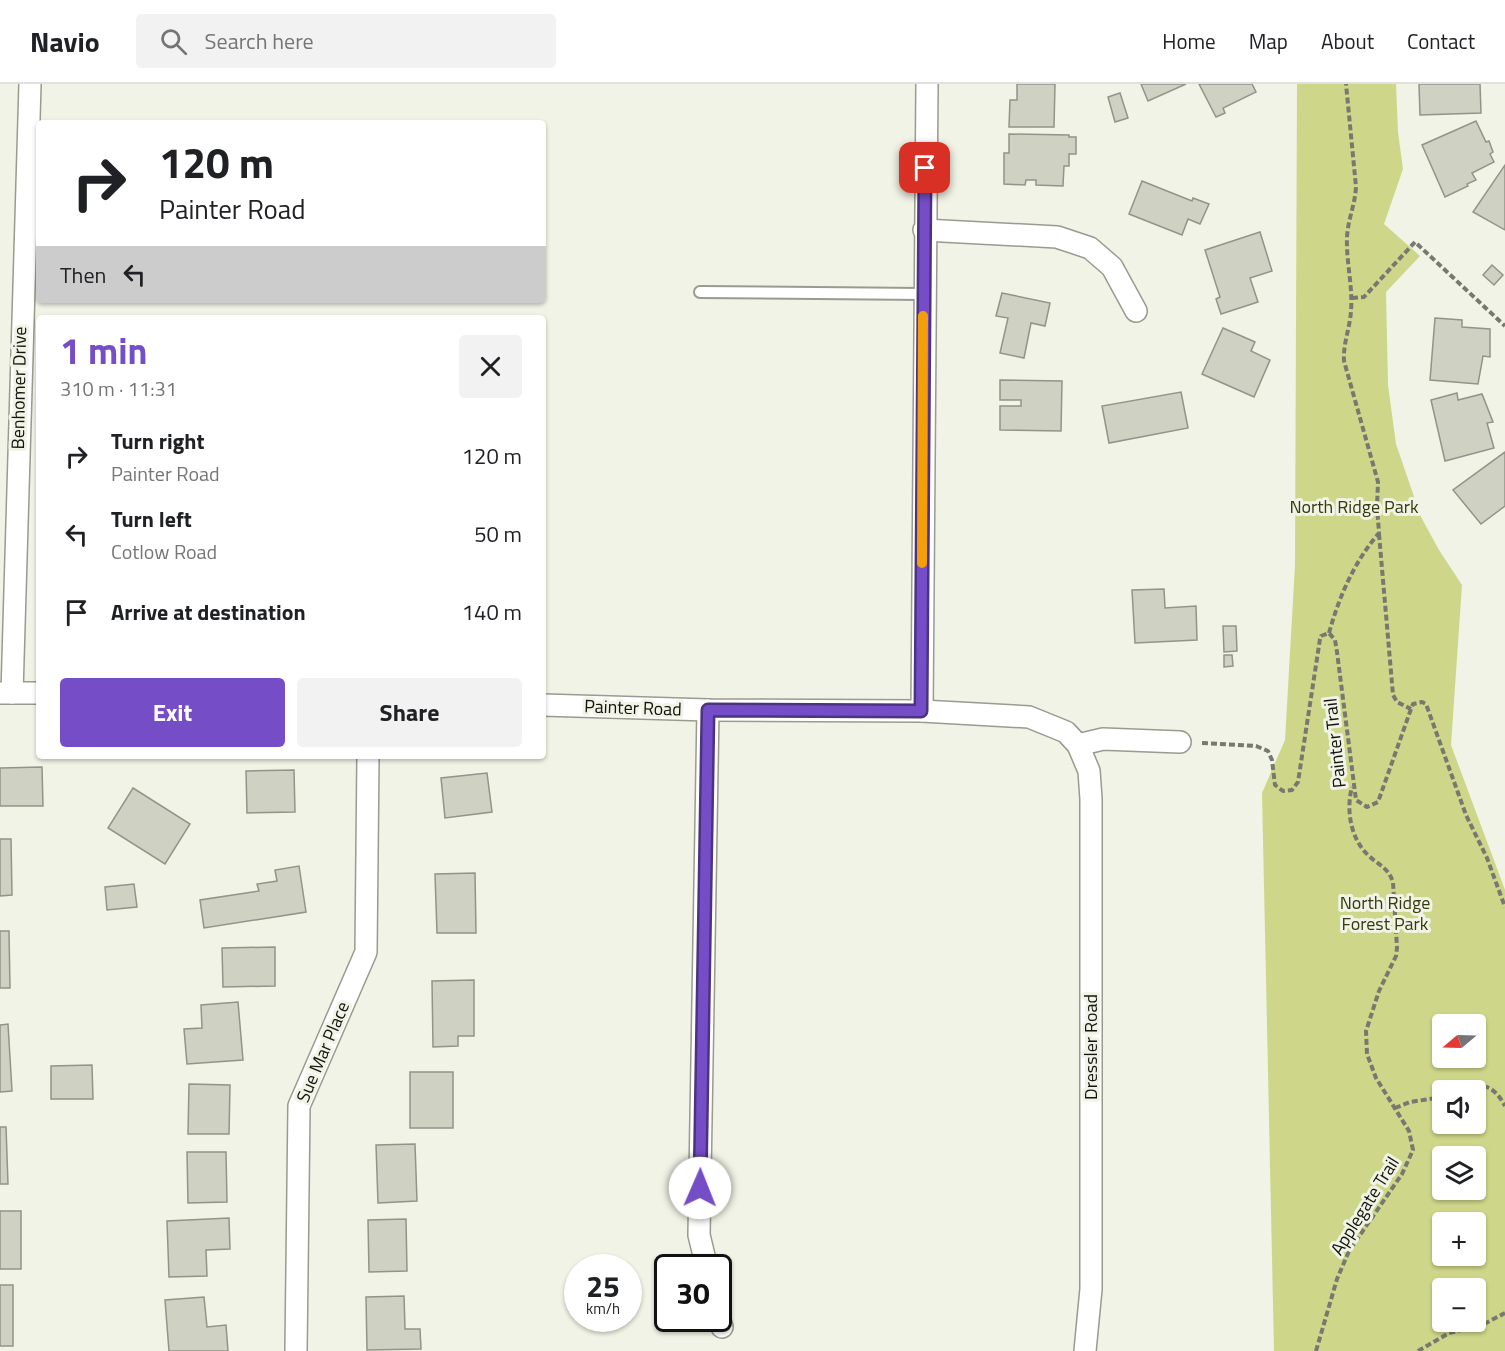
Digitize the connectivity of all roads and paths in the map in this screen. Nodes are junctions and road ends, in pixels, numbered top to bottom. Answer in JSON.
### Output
{"nodes":[{"id":1,"x":30,"y":84,"type":"edge"},
{"id":2,"x":927,"y":84,"type":"edge"},
{"id":3,"x":1346,"y":84,"type":"edge"},
{"id":4,"x":924,"y":230,"type":"junction"},
{"id":5,"x":700,"y":292,"type":"dead end"},
{"id":6,"x":923,"y":294,"type":"junction"},
{"id":7,"x":1352,"y":298,"type":"junction"},
{"id":8,"x":1136,"y":311,"type":"dead end"},
{"id":9,"x":1505,"y":326,"type":"edge"},
{"id":10,"x":30,"y":337,"type":"edge"},
{"id":11,"x":1379,"y":533,"type":"junction"},
{"id":12,"x":1329,"y":633,"type":"junction"},
{"id":13,"x":6,"y":693,"type":"edge"},
{"id":14,"x":36,"y":693,"type":"edge"},
{"id":15,"x":546,"y":705,"type":"edge"},
{"id":16,"x":1411,"y":709,"type":"junction"},
{"id":17,"x":708,"y":710,"type":"junction"},
{"id":18,"x":921,"y":711,"type":"junction"},
{"id":19,"x":1180,"y":742,"type":"joint"},
{"id":20,"x":1078,"y":745,"type":"junction"},
{"id":21,"x":368,"y":759,"type":"edge"},
{"id":22,"x":1353,"y":782,"type":"junction"},
{"id":23,"x":1505,"y":907,"type":"edge"},
{"id":24,"x":1486,"y":1086,"type":"edge"},
{"id":25,"x":1432,"y":1099,"type":"edge"},
{"id":26,"x":1505,"y":1106,"type":"edge"},
{"id":27,"x":1395,"y":1108,"type":"junction"},
{"id":28,"x":704,"y":1254,"type":"edge"},
{"id":29,"x":1505,"y":1313,"type":"edge"},
{"id":30,"x":296,"y":1351,"type":"edge"},
{"id":31,"x":1085,"y":1351,"type":"edge"},
{"id":32,"x":1316,"y":1351,"type":"edge"},
{"id":33,"x":1418,"y":1351,"type":"edge"}],
"edges":[{"from":1,"to":10,"type":"street","name":"Benhomer Drive"},
{"from":2,"to":4,"type":"street"},
{"from":3,"to":7,"type":"path"},
{"from":4,"to":6,"type":"street"},
{"from":4,"to":8,"type":"street"},
{"from":5,"to":6,"type":"lane"},
{"from":6,"to":18,"type":"street"},
{"from":7,"to":9,"type":"path"},
{"from":7,"to":11,"type":"path"},
{"from":10,"to":13,"type":"street","name":"Benhomer Drive"},
{"from":11,"to":12,"type":"path"},
{"from":11,"to":16,"type":"path"},
{"from":12,"to":19,"type":"path","name":"Painter Trail"},
{"from":12,"to":22,"type":"path","name":"Painter Trail"},
{"from":13,"to":14,"type":"street"},
{"from":15,"to":17,"type":"street","name":"Painter Road"},
{"from":16,"to":22,"type":"path","name":"Painter Trail"},
{"from":16,"to":23,"type":"path"},
{"from":17,"to":18,"type":"street","name":"Painter Road"},
{"from":17,"to":28,"type":"street"},
{"from":18,"to":20,"type":"street","name":"Painter Road"},
{"from":19,"to":20,"type":"street"},
{"from":20,"to":31,"type":"street","name":"Dressler Road"},
{"from":21,"to":30,"type":"street","name":"Sue Mar Place"},
{"from":22,"to":27,"type":"path","name":"Applegate Trail"},
{"from":24,"to":26,"type":"path"},
{"from":25,"to":27,"type":"path"},
{"from":27,"to":32,"type":"path","name":"Applegate Trail"},
{"from":29,"to":33,"type":"path"}]}
